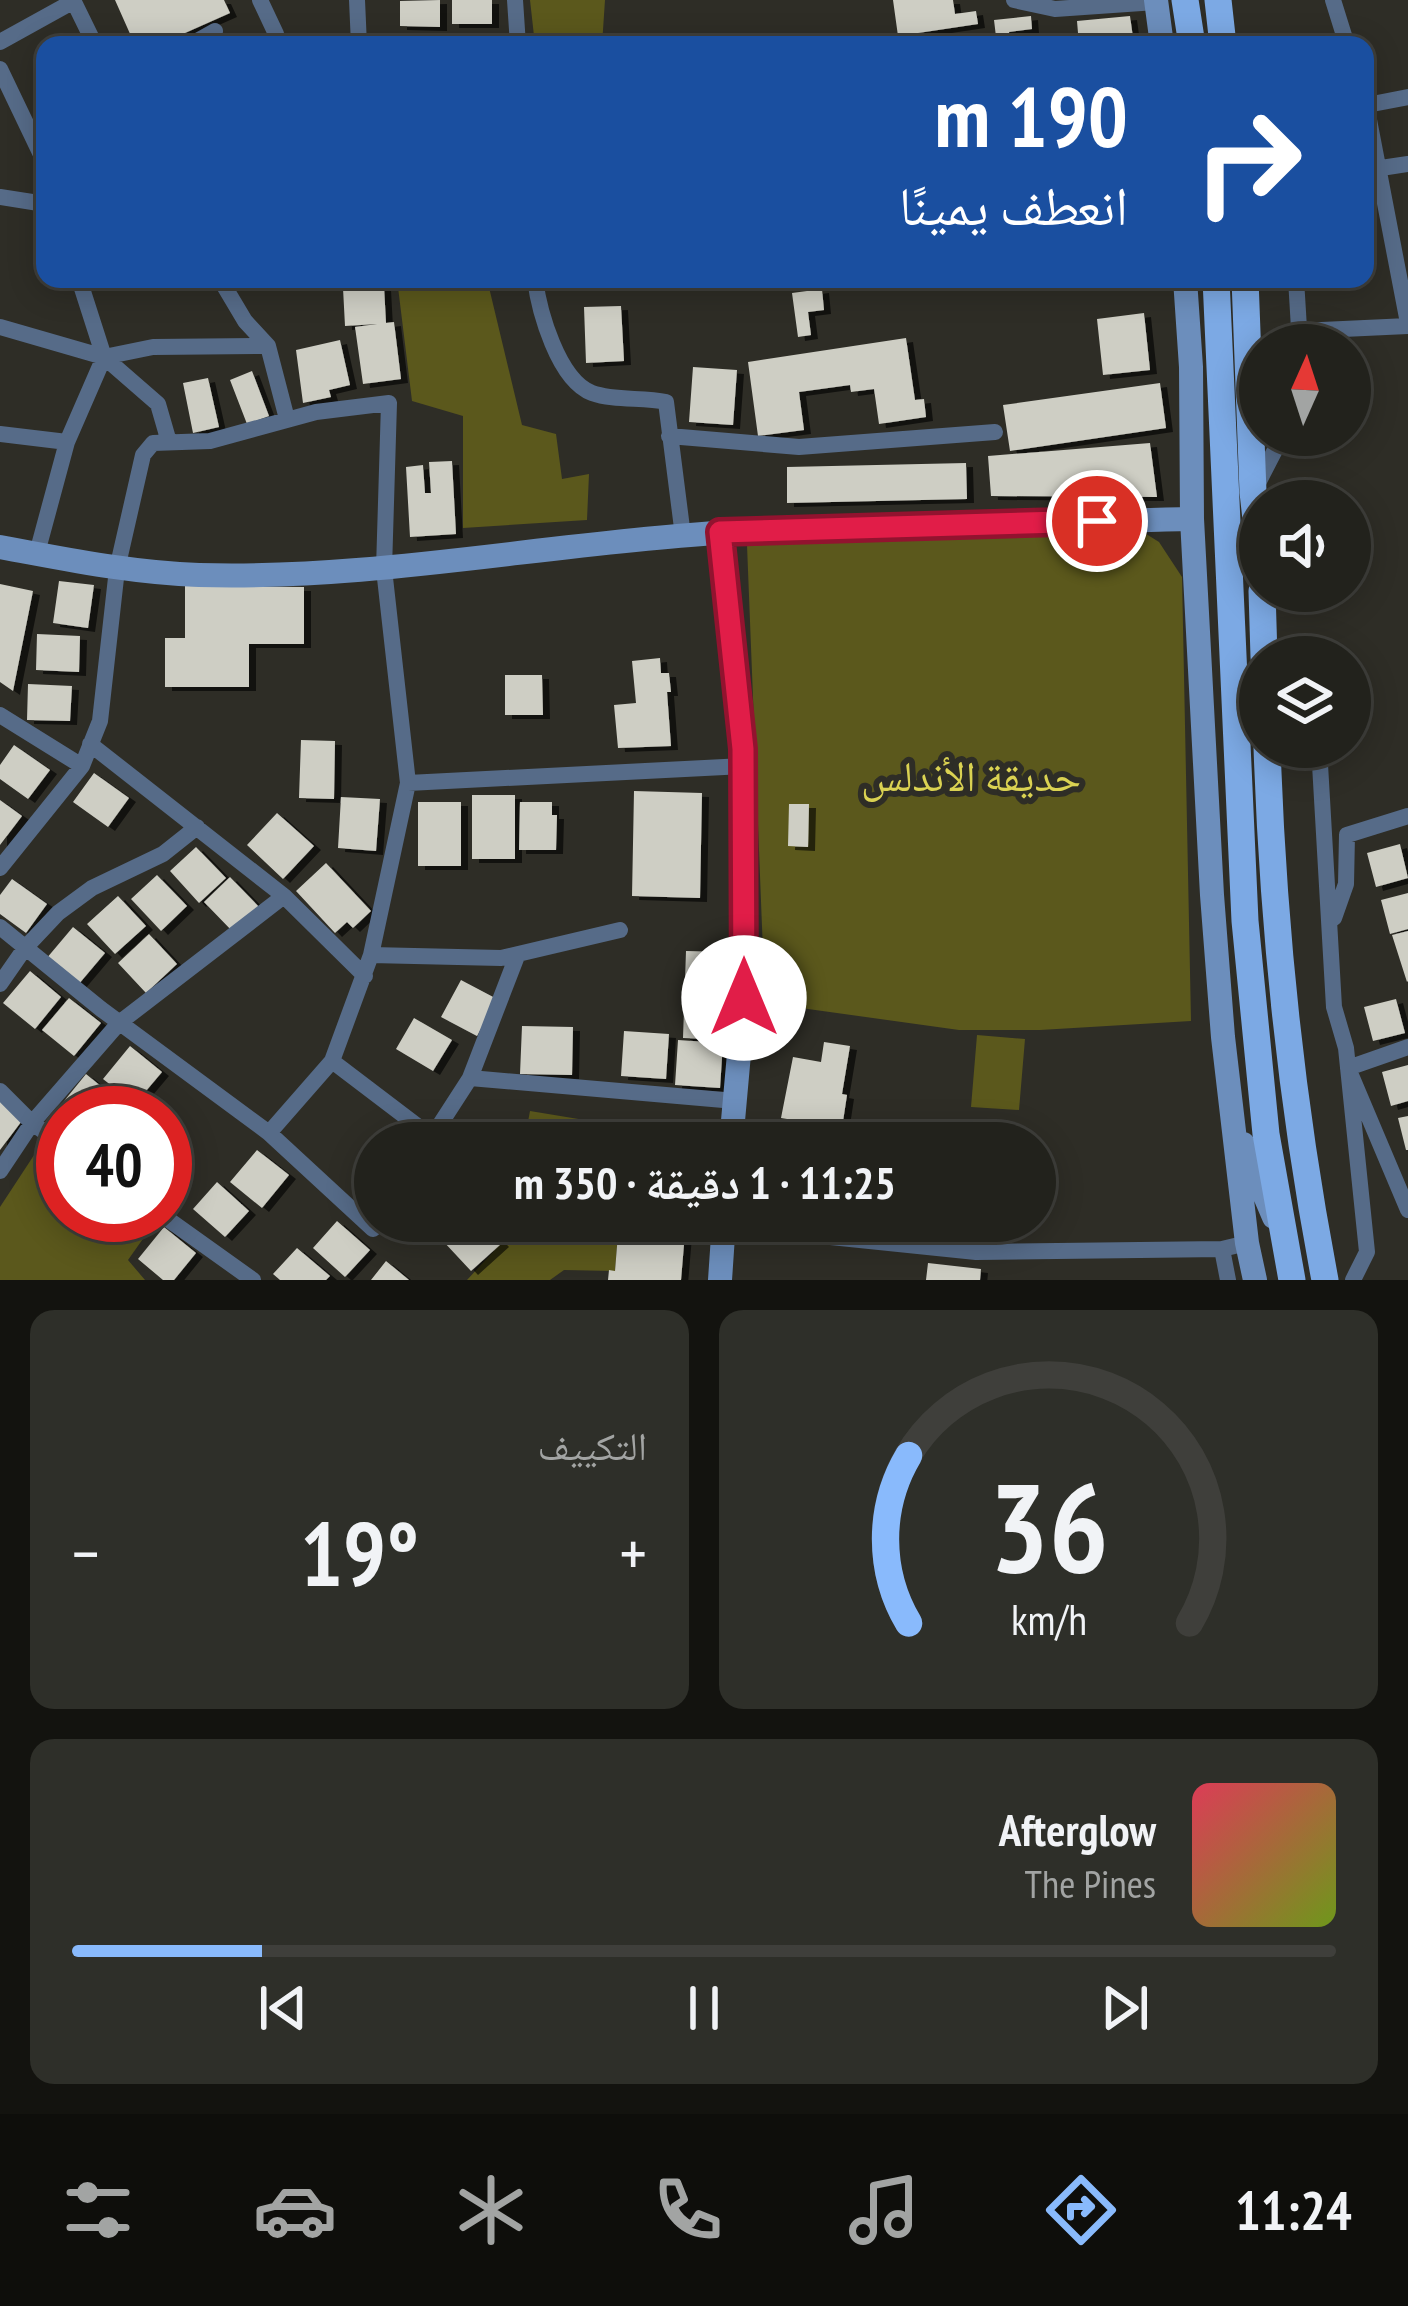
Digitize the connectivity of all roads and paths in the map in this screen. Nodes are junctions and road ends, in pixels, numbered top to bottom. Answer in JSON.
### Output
{"nodes":[{"id":1,"x":260,"y":0,"type":"edge"},
{"id":2,"x":357,"y":0,"type":"edge"},
{"id":3,"x":515,"y":0,"type":"edge"},
{"id":4,"x":1014,"y":0,"type":"edge"},
{"id":5,"x":1217,"y":0,"type":"edge"},
{"id":6,"x":1333,"y":0,"type":"edge"},
{"id":7,"x":74,"y":1,"type":"edge"},
{"id":8,"x":1166,"y":1,"type":"edge"},
{"id":9,"x":215,"y":31,"type":"dead end"},
{"id":10,"x":91,"y":36,"type":"edge"},
{"id":11,"x":206,"y":36,"type":"edge"},
{"id":12,"x":275,"y":36,"type":"edge"},
{"id":13,"x":359,"y":36,"type":"edge"},
{"id":14,"x":517,"y":36,"type":"edge"},
{"id":15,"x":1163,"y":36,"type":"edge"},
{"id":16,"x":1187,"y":36,"type":"edge"},
{"id":17,"x":1222,"y":36,"type":"edge"},
{"id":18,"x":1344,"y":36,"type":"edge"},
{"id":19,"x":0,"y":42,"type":"edge"},
{"id":20,"x":0,"y":69,"type":"edge"},
{"id":21,"x":1408,"y":97,"type":"edge"},
{"id":22,"x":1374,"y":101,"type":"edge"},
{"id":23,"x":1374,"y":137,"type":"edge"},
{"id":24,"x":36,"y":144,"type":"edge"},
{"id":25,"x":1408,"y":164,"type":"edge"},
{"id":26,"x":1381,"y":168,"type":"junction"},
{"id":27,"x":0,"y":197,"type":"edge"},
{"id":28,"x":36,"y":203,"type":"edge"},
{"id":29,"x":83,"y":288,"type":"edge"},
{"id":30,"x":225,"y":288,"type":"edge"},
{"id":31,"x":538,"y":288,"type":"edge"},
{"id":32,"x":1185,"y":288,"type":"edge"},
{"id":33,"x":1216,"y":288,"type":"edge"},
{"id":34,"x":1245,"y":288,"type":"edge"},
{"id":35,"x":1297,"y":288,"type":"edge"},
{"id":36,"x":1299,"y":324,"type":"edge"},
{"id":37,"x":1408,"y":324,"type":"edge"},
{"id":38,"x":0,"y":329,"type":"edge"},
{"id":39,"x":1371,"y":329,"type":"edge"},
{"id":40,"x":268,"y":346,"type":"junction"},
{"id":41,"x":104,"y":356,"type":"junction"},
{"id":42,"x":1191,"y":401,"type":"junction"},
{"id":43,"x":287,"y":419,"type":"junction"},
{"id":44,"x":995,"y":432,"type":"dead end"},
{"id":45,"x":0,"y":434,"type":"edge"},
{"id":46,"x":669,"y":436,"type":"junction"},
{"id":47,"x":67,"y":442,"type":"junction"},
{"id":48,"x":169,"y":442,"type":"junction"},
{"id":49,"x":1253,"y":480,"type":"edge"},
{"id":50,"x":1225,"y":515,"type":"junction"},
{"id":51,"x":1192,"y":519,"type":"junction"},
{"id":52,"x":720,"y":532,"type":"junction"},
{"id":53,"x":683,"y":536,"type":"junction"},
{"id":54,"x":0,"y":547,"type":"edge"},
{"id":55,"x":37,"y":553,"type":"junction"},
{"id":56,"x":384,"y":568,"type":"junction"},
{"id":57,"x":117,"y":569,"type":"junction"},
{"id":58,"x":0,"y":715,"type":"edge"},
{"id":59,"x":90,"y":744,"type":"junction"},
{"id":60,"x":82,"y":766,"type":"junction"},
{"id":61,"x":744,"y":766,"type":"junction"},
{"id":62,"x":1268,"y":768,"type":"edge"},
{"id":63,"x":1320,"y":768,"type":"edge"},
{"id":64,"x":408,"y":783,"type":"junction"},
{"id":65,"x":1408,"y":817,"type":"edge"},
{"id":66,"x":197,"y":827,"type":"junction"},
{"id":67,"x":0,"y":868,"type":"edge"},
{"id":68,"x":284,"y":896,"type":"junction"},
{"id":69,"x":0,"y":927,"type":"edge"},
{"id":70,"x":1330,"y":929,"type":"junction"},
{"id":71,"x":620,"y":930,"type":"dead end"},
{"id":72,"x":26,"y":948,"type":"junction"},
{"id":73,"x":371,"y":955,"type":"junction"},
{"id":74,"x":517,"y":956,"type":"junction"},
{"id":75,"x":365,"y":976,"type":"junction"},
{"id":76,"x":0,"y":983,"type":"edge"},
{"id":77,"x":119,"y":1023,"type":"junction"},
{"id":78,"x":1408,"y":1047,"type":"edge"},
{"id":79,"x":332,"y":1060,"type":"junction"},
{"id":80,"x":1348,"y":1068,"type":"junction"},
{"id":81,"x":470,"y":1078,"type":"junction"},
{"id":82,"x":0,"y":1090,"type":"edge"},
{"id":83,"x":735,"y":1101,"type":"junction"},
{"id":84,"x":1233,"y":1119,"type":"junction"},
{"id":85,"x":408,"y":1122,"type":"edge"},
{"id":86,"x":442,"y":1122,"type":"edge"},
{"id":87,"x":733,"y":1122,"type":"edge"},
{"id":88,"x":32,"y":1123,"type":"junction"},
{"id":89,"x":36,"y":1126,"type":"edge"},
{"id":90,"x":269,"y":1133,"type":"junction"},
{"id":91,"x":0,"y":1171,"type":"edge"},
{"id":92,"x":1408,"y":1210,"type":"edge"},
{"id":93,"x":354,"y":1211,"type":"edge"},
{"id":94,"x":192,"y":1236,"type":"edge"},
{"id":95,"x":723,"y":1242,"type":"edge"},
{"id":96,"x":886,"y":1242,"type":"edge"},
{"id":97,"x":1286,"y":1244,"type":"junction"},
{"id":98,"x":1234,"y":1246,"type":"junction"},
{"id":99,"x":253,"y":1280,"type":"edge"},
{"id":100,"x":720,"y":1280,"type":"edge"},
{"id":101,"x":1228,"y":1280,"type":"edge"},
{"id":102,"x":1255,"y":1280,"type":"edge"},
{"id":103,"x":1292,"y":1280,"type":"edge"},
{"id":104,"x":1325,"y":1280,"type":"edge"},
{"id":105,"x":1353,"y":1280,"type":"edge"}],
"edges":[{"from":1,"to":12,"type":"street"},
{"from":2,"to":13,"type":"street"},
{"from":3,"to":14,"type":"street"},
{"from":4,"to":8,"type":"street"},
{"from":5,"to":17,"type":"main road"},
{"from":6,"to":18,"type":"street"},
{"from":7,"to":10,"type":"street"},
{"from":7,"to":19,"type":"street"},
{"from":8,"to":15,"type":"street"},
{"from":8,"to":16,"type":"main road"},
{"from":9,"to":11,"type":"street"},
{"from":20,"to":24,"type":"street"},
{"from":21,"to":22,"type":"street"},
{"from":23,"to":26,"type":"street"},
{"from":25,"to":26,"type":"street"},
{"from":26,"to":37,"type":"street"},
{"from":27,"to":28,"type":"street"},
{"from":29,"to":41,"type":"street"},
{"from":30,"to":40,"type":"street"},
{"from":31,"to":46,"type":"street"},
{"from":32,"to":42,"type":"street"},
{"from":33,"to":50,"type":"main road"},
{"from":34,"to":49,"type":"main road"},
{"from":35,"to":36,"type":"street"},
{"from":37,"to":39,"type":"street"},
{"from":38,"to":41,"type":"street"},
{"from":40,"to":41,"type":"street"},
{"from":40,"to":43,"type":"street"},
{"from":41,"to":47,"type":"street"},
{"from":41,"to":48,"type":"street"},
{"from":42,"to":50,"type":"street"},
{"from":42,"to":51,"type":"street"},
{"from":43,"to":48,"type":"street"},
{"from":43,"to":56,"type":"street"},
{"from":44,"to":46,"type":"street"},
{"from":45,"to":47,"type":"street"},
{"from":46,"to":53,"type":"street"},
{"from":47,"to":55,"type":"street"},
{"from":48,"to":57,"type":"street"},
{"from":50,"to":97,"type":"main road"},
{"from":51,"to":52,"type":"street"},
{"from":51,"to":84,"type":"street"},
{"from":52,"to":53,"type":"street"},
{"from":52,"to":61,"type":"street"},
{"from":53,"to":56,"type":"street"},
{"from":54,"to":55,"type":"street"},
{"from":55,"to":57,"type":"street"},
{"from":56,"to":57,"type":"street"},
{"from":56,"to":64,"type":"street"},
{"from":57,"to":59,"type":"street"},
{"from":58,"to":60,"type":"street"},
{"from":59,"to":60,"type":"street"},
{"from":59,"to":66,"type":"street"},
{"from":60,"to":67,"type":"street"},
{"from":61,"to":64,"type":"street"},
{"from":61,"to":83,"type":"street"},
{"from":62,"to":104,"type":"main road"},
{"from":63,"to":70,"type":"street"},
{"from":64,"to":73,"type":"street"},
{"from":65,"to":70,"type":"street"},
{"from":66,"to":68,"type":"street"},
{"from":66,"to":72,"type":"street"},
{"from":68,"to":75,"type":"street"},
{"from":68,"to":77,"type":"street"},
{"from":69,"to":72,"type":"street"},
{"from":70,"to":80,"type":"street"},
{"from":71,"to":74,"type":"street"},
{"from":72,"to":76,"type":"street"},
{"from":72,"to":77,"type":"street"},
{"from":73,"to":74,"type":"street"},
{"from":73,"to":75,"type":"street"},
{"from":74,"to":81,"type":"street"},
{"from":75,"to":79,"type":"street"},
{"from":77,"to":88,"type":"street"},
{"from":77,"to":90,"type":"street"},
{"from":78,"to":80,"type":"street"},
{"from":79,"to":85,"type":"street"},
{"from":79,"to":90,"type":"street"},
{"from":80,"to":92,"type":"street"},
{"from":80,"to":105,"type":"street"},
{"from":81,"to":83,"type":"street"},
{"from":81,"to":86,"type":"street"},
{"from":82,"to":88,"type":"street"},
{"from":83,"to":87,"type":"street"},
{"from":84,"to":97,"type":"street"},
{"from":84,"to":98,"type":"street"},
{"from":88,"to":89,"type":"street"},
{"from":88,"to":91,"type":"street"},
{"from":90,"to":93,"type":"street"},
{"from":94,"to":99,"type":"street"},
{"from":95,"to":100,"type":"street"},
{"from":96,"to":98,"type":"street"},
{"from":97,"to":103,"type":"main road"},
{"from":98,"to":101,"type":"street"},
{"from":98,"to":102,"type":"street"}]}
